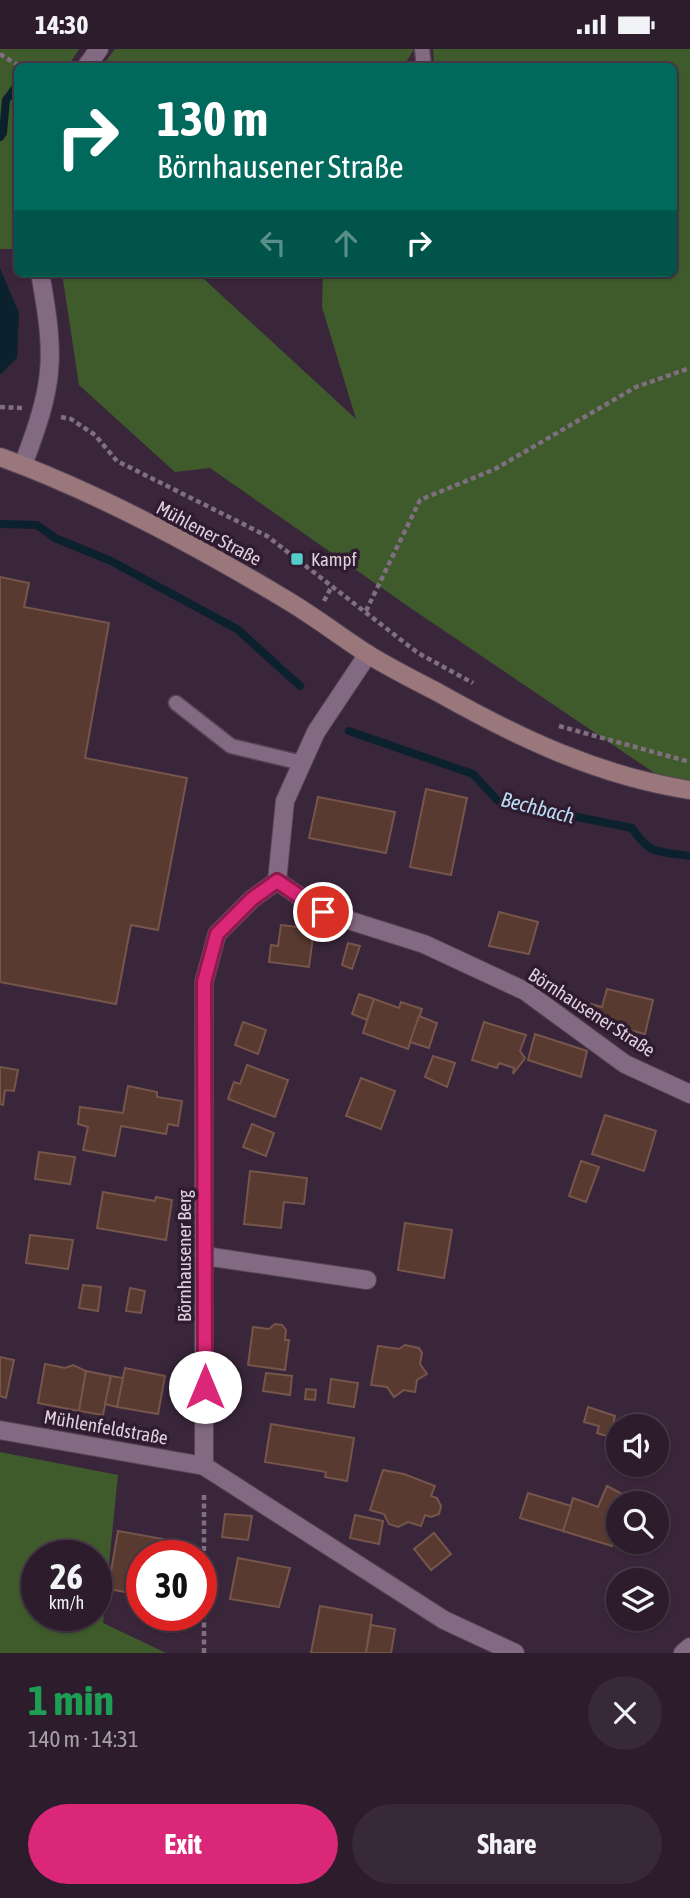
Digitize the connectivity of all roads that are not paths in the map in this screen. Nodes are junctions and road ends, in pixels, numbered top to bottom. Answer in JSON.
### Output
{"nodes":[{"id":1,"x":41,"y":277,"type":"edge"},
{"id":2,"x":0,"y":457,"type":"edge"},
{"id":3,"x":23,"y":465,"type":"junction"},
{"id":4,"x":368,"y":654,"type":"junction"},
{"id":5,"x":176,"y":703,"type":"dead end"},
{"id":6,"x":302,"y":762,"type":"junction"},
{"id":7,"x":690,"y":790,"type":"edge"},
{"id":8,"x":277,"y":881,"type":"junction"},
{"id":9,"x":690,"y":1094,"type":"edge"},
{"id":10,"x":205,"y":1256,"type":"junction"},
{"id":11,"x":367,"y":1280,"type":"dead end"},
{"id":12,"x":0,"y":1430,"type":"edge"},
{"id":13,"x":204,"y":1466,"type":"junction"},
{"id":14,"x":690,"y":1647,"type":"edge"},
{"id":15,"x":515,"y":1653,"type":"edge"},
{"id":16,"x":682,"y":1653,"type":"edge"}],
"edges":[{"from":1,"to":3,"type":"street"},
{"from":2,"to":3,"type":"main road","name":"Mühlener Straße"},
{"from":3,"to":4,"type":"main road","name":"Mühlener Straße"},
{"from":4,"to":6,"type":"street"},
{"from":4,"to":7,"type":"main road","name":"Mühlener Straße"},
{"from":5,"to":6,"type":"lane"},
{"from":6,"to":8,"type":"street"},
{"from":8,"to":9,"type":"street","name":"Börnhausener Straße"},
{"from":8,"to":10,"type":"street","name":"Börnhausener Berg"},
{"from":10,"to":11,"type":"street"},
{"from":10,"to":13,"type":"street","name":"Börnhausener Berg"},
{"from":12,"to":13,"type":"street","name":"Mühlenfeldstraße"},
{"from":13,"to":15,"type":"street"},
{"from":14,"to":16,"type":"street"}]}
